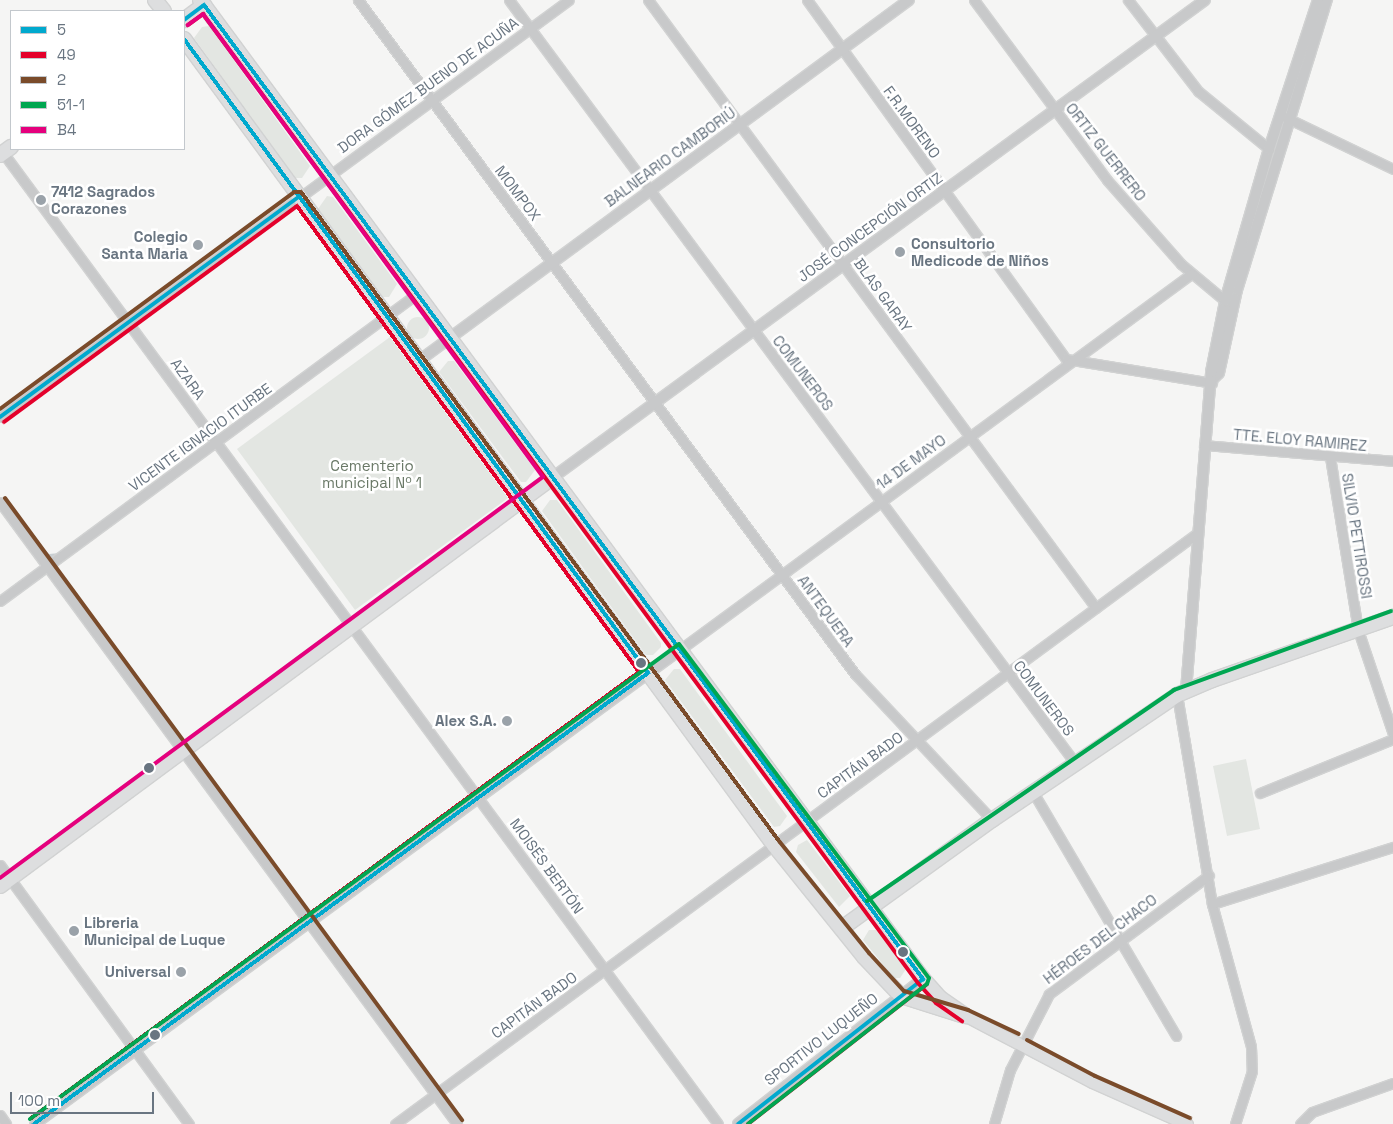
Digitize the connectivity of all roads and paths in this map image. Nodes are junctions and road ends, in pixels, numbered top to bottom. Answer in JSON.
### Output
{"nodes":[{"id":1,"x":155,"y":0,"type":"edge"},
{"id":2,"x":358,"y":0,"type":"edge"},
{"id":3,"x":509,"y":0,"type":"edge"},
{"id":4,"x":569,"y":0,"type":"edge"},
{"id":5,"x":648,"y":0,"type":"edge"},
{"id":6,"x":807,"y":0,"type":"edge"},
{"id":7,"x":909,"y":0,"type":"edge"},
{"id":8,"x":974,"y":0,"type":"edge"},
{"id":9,"x":1128,"y":0,"type":"edge"},
{"id":10,"x":1205,"y":0,"type":"edge"},
{"id":11,"x":1318,"y":0,"type":"edge"},
{"id":12,"x":1327,"y":0,"type":"edge"},
{"id":13,"x":205,"y":2,"type":"edge"},
{"id":14,"x":163,"y":10,"type":"edge"},
{"id":15,"x":185,"y":19,"type":"edge"},
{"id":16,"x":529,"y":29,"type":"junction"},
{"id":17,"x":1155,"y":37,"type":"junction"},
{"id":18,"x":185,"y":40,"type":"edge"},
{"id":19,"x":842,"y":49,"type":"junction"},
{"id":20,"x":432,"y":100,"type":"junction"},
{"id":21,"x":1055,"y":109,"type":"junction"},
{"id":22,"x":1284,"y":117,"type":"junction"},
{"id":23,"x":740,"y":124,"type":"junction"},
{"id":24,"x":1269,"y":149,"type":"junction"},
{"id":25,"x":4,"y":151,"type":"edge"},
{"id":26,"x":1393,"y":169,"type":"edge"},
{"id":27,"x":328,"y":175,"type":"junction"},
{"id":28,"x":650,"y":190,"type":"junction"},
{"id":29,"x":944,"y":191,"type":"junction"},
{"id":30,"x":298,"y":197,"type":"junction"},
{"id":31,"x":553,"y":262,"type":"junction"},
{"id":32,"x":844,"y":265,"type":"junction"},
{"id":33,"x":1191,"y":274,"type":"junction"},
{"id":34,"x":415,"y":295,"type":"junction"},
{"id":35,"x":1229,"y":304,"type":"junction"},
{"id":36,"x":387,"y":316,"type":"junction"},
{"id":37,"x":129,"y":322,"type":"junction"},
{"id":38,"x":754,"y":330,"type":"junction"},
{"id":39,"x":448,"y":339,"type":"junction"},
{"id":40,"x":420,"y":360,"type":"junction"},
{"id":41,"x":1072,"y":362,"type":"junction"},
{"id":42,"x":1212,"y":381,"type":"junction"},
{"id":43,"x":657,"y":402,"type":"junction"},
{"id":44,"x":0,"y":417,"type":"edge"},
{"id":45,"x":970,"y":436,"type":"junction"},
{"id":46,"x":217,"y":441,"type":"junction"},
{"id":47,"x":1204,"y":445,"type":"junction"},
{"id":48,"x":1330,"y":457,"type":"junction"},
{"id":49,"x":1393,"y":461,"type":"edge"},
{"id":50,"x":552,"y":478,"type":"junction"},
{"id":51,"x":523,"y":499,"type":"junction"},
{"id":52,"x":0,"y":502,"type":"edge"},
{"id":53,"x":881,"y":502,"type":"junction"},
{"id":54,"x":1196,"y":534,"type":"junction"},
{"id":55,"x":47,"y":566,"type":"junction"},
{"id":56,"x":782,"y":574,"type":"junction"},
{"id":57,"x":0,"y":601,"type":"edge"},
{"id":58,"x":1096,"y":608,"type":"junction"},
{"id":59,"x":1393,"y":617,"type":"edge"},
{"id":60,"x":353,"y":625,"type":"junction"},
{"id":61,"x":1358,"y":630,"type":"junction"},
{"id":62,"x":679,"y":650,"type":"junction"},
{"id":63,"x":648,"y":673,"type":"junction"},
{"id":64,"x":1008,"y":673,"type":"junction"},
{"id":65,"x":1181,"y":693,"type":"junction"},
{"id":66,"x":1393,"y":734,"type":"edge"},
{"id":67,"x":1393,"y":739,"type":"edge"},
{"id":68,"x":916,"y":740,"type":"junction"},
{"id":69,"x":183,"y":751,"type":"junction"},
{"id":70,"x":1075,"y":763,"type":"junction"},
{"id":71,"x":1033,"y":792,"type":"junction"},
{"id":72,"x":1260,"y":793,"type":"dead end"},
{"id":73,"x":479,"y":797,"type":"junction"},
{"id":74,"x":992,"y":820,"type":"junction"},
{"id":75,"x":806,"y":821,"type":"junction"},
{"id":76,"x":774,"y":845,"type":"junction"},
{"id":77,"x":1393,"y":847,"type":"edge"},
{"id":78,"x":0,"y":864,"type":"edge"},
{"id":79,"x":1210,"y":876,"type":"junction"},
{"id":80,"x":5,"y":882,"type":"edge"},
{"id":81,"x":1212,"y":904,"type":"junction"},
{"id":82,"x":871,"y":906,"type":"junction"},
{"id":83,"x":309,"y":922,"type":"junction"},
{"id":84,"x":842,"y":928,"type":"junction"},
{"id":85,"x":1121,"y":943,"type":"junction"},
{"id":86,"x":605,"y":969,"type":"junction"},
{"id":87,"x":923,"y":978,"type":"junction"},
{"id":88,"x":901,"y":996,"type":"junction"},
{"id":89,"x":966,"y":1016,"type":"junction"},
{"id":90,"x":1176,"y":1036,"type":"dead end"},
{"id":91,"x":1024,"y":1045,"type":"junction"},
{"id":92,"x":135,"y":1050,"type":"junction"},
{"id":93,"x":1393,"y":1083,"type":"edge"},
{"id":94,"x":435,"y":1094,"type":"junction"},
{"id":95,"x":0,"y":1116,"type":"edge"},
{"id":96,"x":1171,"y":1120,"type":"edge"},
{"id":97,"x":6,"y":1124,"type":"edge"},
{"id":98,"x":34,"y":1124,"type":"edge"},
{"id":99,"x":189,"y":1124,"type":"edge"},
{"id":100,"x":394,"y":1124,"type":"edge"},
{"id":101,"x":457,"y":1124,"type":"edge"},
{"id":102,"x":718,"y":1124,"type":"edge"},
{"id":103,"x":738,"y":1124,"type":"edge"},
{"id":104,"x":994,"y":1124,"type":"edge"},
{"id":105,"x":1187,"y":1124,"type":"edge"},
{"id":106,"x":1235,"y":1124,"type":"edge"},
{"id":107,"x":1300,"y":1124,"type":"edge"}],
"edges":[{"from":1,"to":14,"type":"main road"},
{"from":2,"to":20,"type":"street","name":"MOMPOX"},
{"from":3,"to":16,"type":"street","name":"COMUNEROS"},
{"from":4,"to":16,"type":"street","name":"DORA GÓMEZ BUENO DE ACUÑA"},
{"from":5,"to":23,"type":"street","name":"BLAS GARAY"},
{"from":6,"to":19,"type":"street","name":"F.R.MORENO"},
{"from":7,"to":19,"type":"street","name":"BALNEARIO CAMBORIÚ"},
{"from":8,"to":21,"type":"street","name":"ORTIZ GUERRERO"},
{"from":9,"to":17,"type":"street"},
{"from":10,"to":17,"type":"street","name":"JOSÉ CONCEPCIÓN ORTIZ"},
{"from":11,"to":22,"type":"street"},
{"from":12,"to":22,"type":"street"},
{"from":13,"to":15,"type":"main road"},
{"from":13,"to":27,"type":"main road"},
{"from":16,"to":20,"type":"street","name":"DORA GÓMEZ BUENO DE ACUÑA"},
{"from":16,"to":28,"type":"street","name":"COMUNEROS"},
{"from":17,"to":21,"type":"street","name":"JOSÉ CONCEPCIÓN ORTIZ"},
{"from":17,"to":24,"type":"street"},
{"from":18,"to":30,"type":"main road"},
{"from":19,"to":23,"type":"street","name":"BALNEARIO CAMBORIÚ"},
{"from":19,"to":29,"type":"street","name":"F.R.MORENO"},
{"from":20,"to":27,"type":"street","name":"DORA GÓMEZ BUENO DE ACUÑA"},
{"from":20,"to":31,"type":"street","name":"MOMPOX"},
{"from":21,"to":29,"type":"street","name":"JOSÉ CONCEPCIÓN ORTIZ"},
{"from":21,"to":33,"type":"street","name":"ORTIZ GUERRERO"},
{"from":22,"to":24,"type":"street"},
{"from":22,"to":26,"type":"street"},
{"from":22,"to":35,"type":"street"},
{"from":23,"to":28,"type":"street","name":"BALNEARIO CAMBORIÚ"},
{"from":23,"to":32,"type":"street","name":"BLAS GARAY"},
{"from":24,"to":35,"type":"street"},
{"from":25,"to":37,"type":"street","name":"AZARA"},
{"from":27,"to":30,"type":"street","name":"DORA GÓMEZ BUENO DE ACUÑA"},
{"from":27,"to":34,"type":"main road"},
{"from":28,"to":31,"type":"street","name":"BALNEARIO CAMBORIÚ"},
{"from":28,"to":38,"type":"street","name":"COMUNEROS"},
{"from":29,"to":32,"type":"street","name":"JOSÉ CONCEPCIÓN ORTIZ"},
{"from":29,"to":41,"type":"street","name":"F.R.MORENO"},
{"from":30,"to":36,"type":"main road"},
{"from":30,"to":37,"type":"street","name":"DORA GÓMEZ BUENO DE ACUÑA"},
{"from":31,"to":39,"type":"street","name":"BALNEARIO CAMBORIÚ"},
{"from":31,"to":43,"type":"street","name":"MOMPOX"},
{"from":32,"to":38,"type":"street","name":"JOSÉ CONCEPCIÓN ORTIZ"},
{"from":32,"to":45,"type":"street","name":"BLAS GARAY"},
{"from":33,"to":35,"type":"street","name":"ORTIZ GUERRERO"},
{"from":33,"to":41,"type":"street","name":"14 DE MAYO"},
{"from":34,"to":36,"type":"street","name":"VICENTE IGNACIO ITURBE"},
{"from":34,"to":39,"type":"main road"},
{"from":35,"to":42,"type":"street"},
{"from":36,"to":40,"type":"main road"},
{"from":36,"to":46,"type":"street","name":"VICENTE IGNACIO ITURBE"},
{"from":37,"to":44,"type":"street","name":"DORA GÓMEZ BUENO DE ACUÑA"},
{"from":37,"to":46,"type":"street","name":"AZARA"},
{"from":38,"to":43,"type":"street","name":"JOSÉ CONCEPCIÓN ORTIZ"},
{"from":38,"to":53,"type":"street","name":"COMUNEROS"},
{"from":39,"to":40,"type":"street","name":"BALNEARIO CAMBORIÚ"},
{"from":39,"to":50,"type":"main road"},
{"from":40,"to":51,"type":"main road"},
{"from":41,"to":42,"type":"street"},
{"from":41,"to":45,"type":"street","name":"14 DE MAYO"},
{"from":42,"to":47,"type":"street"},
{"from":43,"to":50,"type":"street","name":"JOSÉ CONCEPCIÓN ORTIZ"},
{"from":43,"to":56,"type":"street","name":"ANTEQUERA"},
{"from":45,"to":53,"type":"street","name":"14 DE MAYO"},
{"from":45,"to":58,"type":"street","name":"BLAS GARAY"},
{"from":46,"to":55,"type":"street","name":"VICENTE IGNACIO ITURBE"},
{"from":46,"to":60,"type":"street","name":"AZARA"},
{"from":47,"to":48,"type":"street","name":"TTE. ELOY RAMIREZ"},
{"from":47,"to":54,"type":"street"},
{"from":48,"to":49,"type":"street","name":"TTE. ELOY RAMIREZ"},
{"from":48,"to":61,"type":"street","name":"SILVIO PETTIROSSI"},
{"from":50,"to":51,"type":"main road"},
{"from":50,"to":62,"type":"main road"},
{"from":51,"to":60,"type":"main road"},
{"from":51,"to":63,"type":"main road"},
{"from":52,"to":55,"type":"street"},
{"from":53,"to":56,"type":"street","name":"14 DE MAYO"},
{"from":53,"to":64,"type":"street","name":"COMUNEROS"},
{"from":54,"to":58,"type":"street","name":"CAPITÁN BADO"},
{"from":54,"to":65,"type":"street"},
{"from":55,"to":57,"type":"street","name":"VICENTE IGNACIO ITURBE"},
{"from":55,"to":69,"type":"street"},
{"from":56,"to":62,"type":"street","name":"14 DE MAYO"},
{"from":56,"to":68,"type":"street","name":"ANTEQUERA"},
{"from":58,"to":64,"type":"street","name":"CAPITÁN BADO"},
{"from":59,"to":61,"type":"main road"},
{"from":60,"to":69,"type":"main road"},
{"from":60,"to":73,"type":"street","name":"MOISÉS BERTÓN"},
{"from":61,"to":65,"type":"main road"},
{"from":61,"to":66,"type":"street","name":"SILVIO PETTIROSSI"},
{"from":62,"to":63,"type":"street","name":"14 DE MAYO"},
{"from":62,"to":75,"type":"main road"},
{"from":63,"to":73,"type":"street","name":"14 DE MAYO"},
{"from":63,"to":76,"type":"main road"},
{"from":64,"to":68,"type":"street","name":"CAPITÁN BADO"},
{"from":64,"to":70,"type":"street","name":"COMUNEROS"},
{"from":65,"to":70,"type":"main road"},
{"from":65,"to":79,"type":"street"},
{"from":67,"to":72,"type":"street"},
{"from":68,"to":74,"type":"street","name":"ANTEQUERA"},
{"from":68,"to":75,"type":"street","name":"CAPITÁN BADO"},
{"from":69,"to":80,"type":"main road"},
{"from":69,"to":83,"type":"street"},
{"from":70,"to":71,"type":"main road"},
{"from":71,"to":74,"type":"main road"},
{"from":71,"to":85,"type":"street"},
{"from":73,"to":83,"type":"street","name":"14 DE MAYO"},
{"from":73,"to":86,"type":"street","name":"MOISÉS BERTÓN"},
{"from":74,"to":82,"type":"main road"},
{"from":75,"to":76,"type":"street","name":"CAPITÁN BADO"},
{"from":75,"to":82,"type":"main road"},
{"from":76,"to":84,"type":"main road"},
{"from":76,"to":86,"type":"street","name":"CAPITÁN BADO"},
{"from":77,"to":81,"type":"street"},
{"from":78,"to":80,"type":"street"},
{"from":79,"to":81,"type":"street"},
{"from":79,"to":85,"type":"street","name":"HÉROES DEL CHACO"},
{"from":80,"to":92,"type":"street"},
{"from":81,"to":106,"type":"street"},
{"from":82,"to":84,"type":"main road"},
{"from":82,"to":87,"type":"main road"},
{"from":83,"to":92,"type":"street","name":"14 DE MAYO"},
{"from":83,"to":94,"type":"street"},
{"from":84,"to":88,"type":"main road"},
{"from":85,"to":90,"type":"street"},
{"from":85,"to":91,"type":"street","name":"HÉROES DEL CHACO"},
{"from":86,"to":94,"type":"street","name":"CAPITÁN BADO"},
{"from":86,"to":102,"type":"street","name":"MOISÉS BERTÓN"},
{"from":87,"to":88,"type":"street","name":"SPORTIVO LUQUEÑO"},
{"from":87,"to":89,"type":"main road"},
{"from":88,"to":89,"type":"main road"},
{"from":88,"to":103,"type":"street","name":"SPORTIVO LUQUEÑO"},
{"from":89,"to":91,"type":"main road"},
{"from":91,"to":96,"type":"main road"},
{"from":91,"to":104,"type":"street","name":"HÉROES DEL CHACO"},
{"from":92,"to":98,"type":"street","name":"14 DE MAYO"},
{"from":92,"to":99,"type":"street"},
{"from":93,"to":107,"type":"street"},
{"from":94,"to":100,"type":"street","name":"CAPITÁN BADO"},
{"from":94,"to":101,"type":"street"},
{"from":95,"to":97,"type":"street"},
{"from":96,"to":105,"type":"main road"}]}
